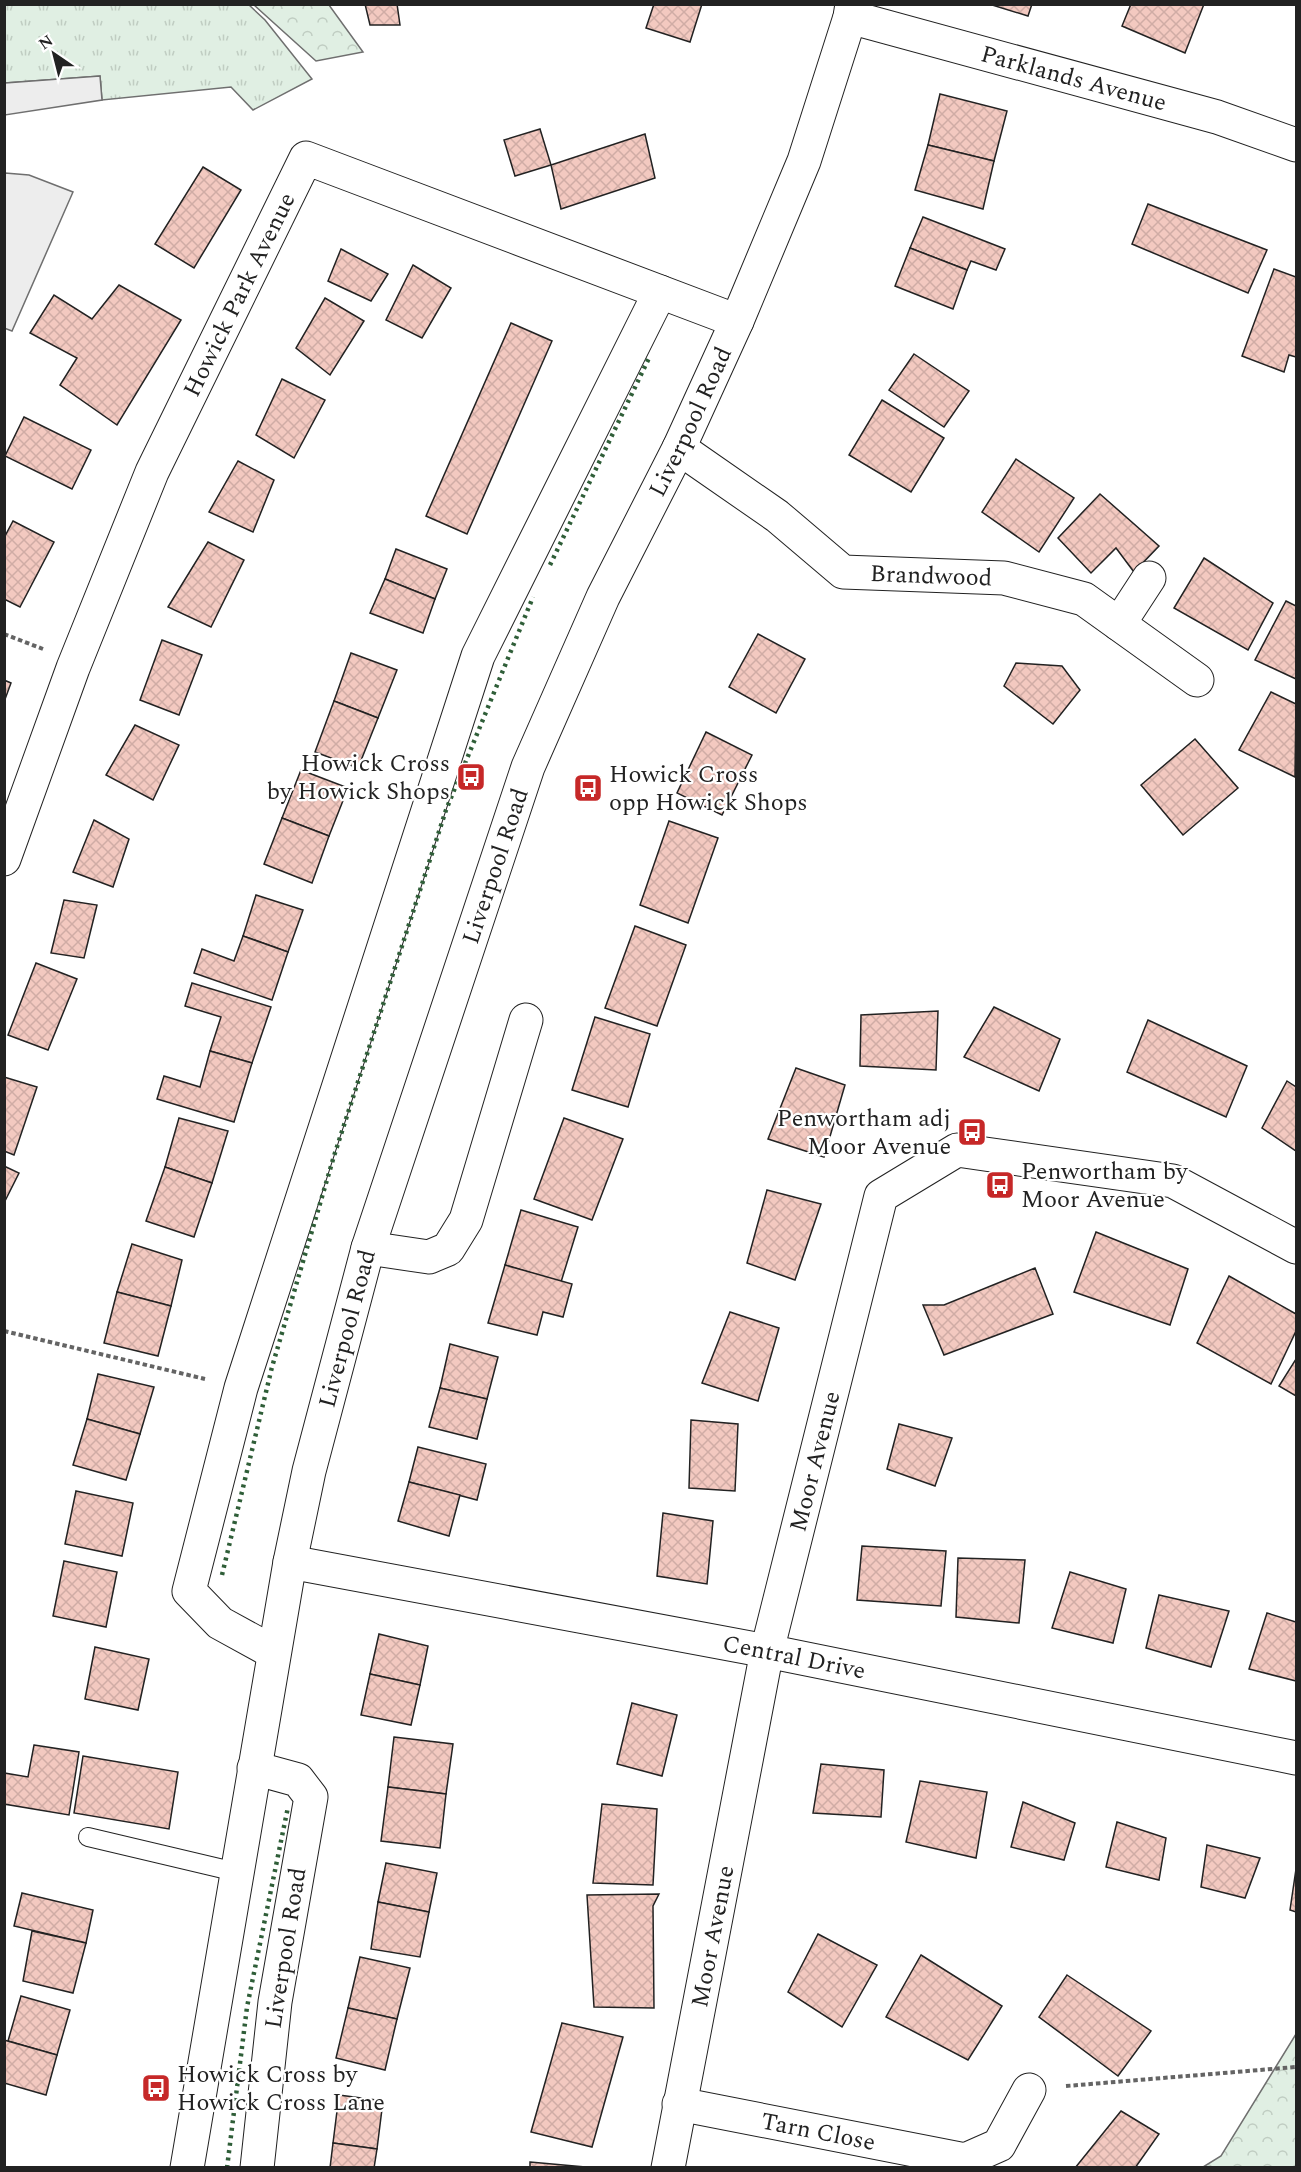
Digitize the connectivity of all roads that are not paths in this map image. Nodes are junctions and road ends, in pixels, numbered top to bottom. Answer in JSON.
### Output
{"nodes":[{"id":1,"x":851,"y":11,"type":"edge"},
{"id":2,"x":1296,"y":145,"type":"edge"},
{"id":3,"x":660,"y":292,"type":"junction"},
{"id":4,"x":737,"y":321,"type":"junction"},
{"id":5,"x":679,"y":448,"type":"junction"},
{"id":6,"x":1149,"y":578,"type":"dead end"},
{"id":7,"x":1119,"y":624,"type":"junction"},
{"id":8,"x":1197,"y":680,"type":"dead end"},
{"id":9,"x":4,"y":860,"type":"edge"},
{"id":10,"x":526,"y":1020,"type":"dead end"},
{"id":11,"x":1296,"y":1247,"type":"edge"},
{"id":12,"x":368,"y":1248,"type":"junction"},
{"id":13,"x":290,"y":1562,"type":"junction"},
{"id":14,"x":767,"y":1651,"type":"junction"},
{"id":15,"x":273,"y":1652,"type":"junction"},
{"id":16,"x":1296,"y":1758,"type":"edge"},
{"id":17,"x":254,"y":1768,"type":"junction"},
{"id":18,"x":88,"y":1838,"type":"dead end"},
{"id":19,"x":236,"y":1872,"type":"junction"},
{"id":20,"x":1029,"y":2090,"type":"road end"},
{"id":21,"x":679,"y":2104,"type":"junction"},
{"id":22,"x":187,"y":2168,"type":"edge"},
{"id":23,"x":257,"y":2168,"type":"edge"},
{"id":24,"x":668,"y":2168,"type":"edge"}],
"edges":[{"from":1,"to":2,"type":"street","name":"Parklands Avenue"},
{"from":1,"to":4,"type":"street","name":"Liverpool Road"},
{"from":3,"to":4,"type":"street","name":"Howick Park Avenue"},
{"from":3,"to":9,"type":"street","name":"Howick Park Avenue"},
{"from":3,"to":15,"type":"street"},
{"from":4,"to":5,"type":"street","name":"Liverpool Road"},
{"from":5,"to":7,"type":"street","name":"Brandwood"},
{"from":5,"to":12,"type":"street","name":"Liverpool Road"},
{"from":6,"to":7,"type":"street"},
{"from":7,"to":8,"type":"street","name":"Brandwood"},
{"from":10,"to":12,"type":"street"},
{"from":11,"to":14,"type":"street","name":"Moor Avenue"},
{"from":12,"to":13,"type":"street","name":"Liverpool Road"},
{"from":13,"to":14,"type":"street","name":"Central Drive"},
{"from":13,"to":15,"type":"street","name":"Liverpool Road"},
{"from":14,"to":16,"type":"street","name":"Central Drive"},
{"from":14,"to":21,"type":"street","name":"Moor Avenue"},
{"from":15,"to":17,"type":"street","name":"Liverpool Road"},
{"from":17,"to":19,"type":"street","name":"Liverpool Road"},
{"from":17,"to":23,"type":"street","name":"Liverpool Road"},
{"from":18,"to":19,"type":"lane"},
{"from":19,"to":22,"type":"street","name":"Liverpool Road"},
{"from":20,"to":21,"type":"street","name":"Tarn Close"},
{"from":21,"to":24,"type":"street","name":"Moor Avenue"}]}
